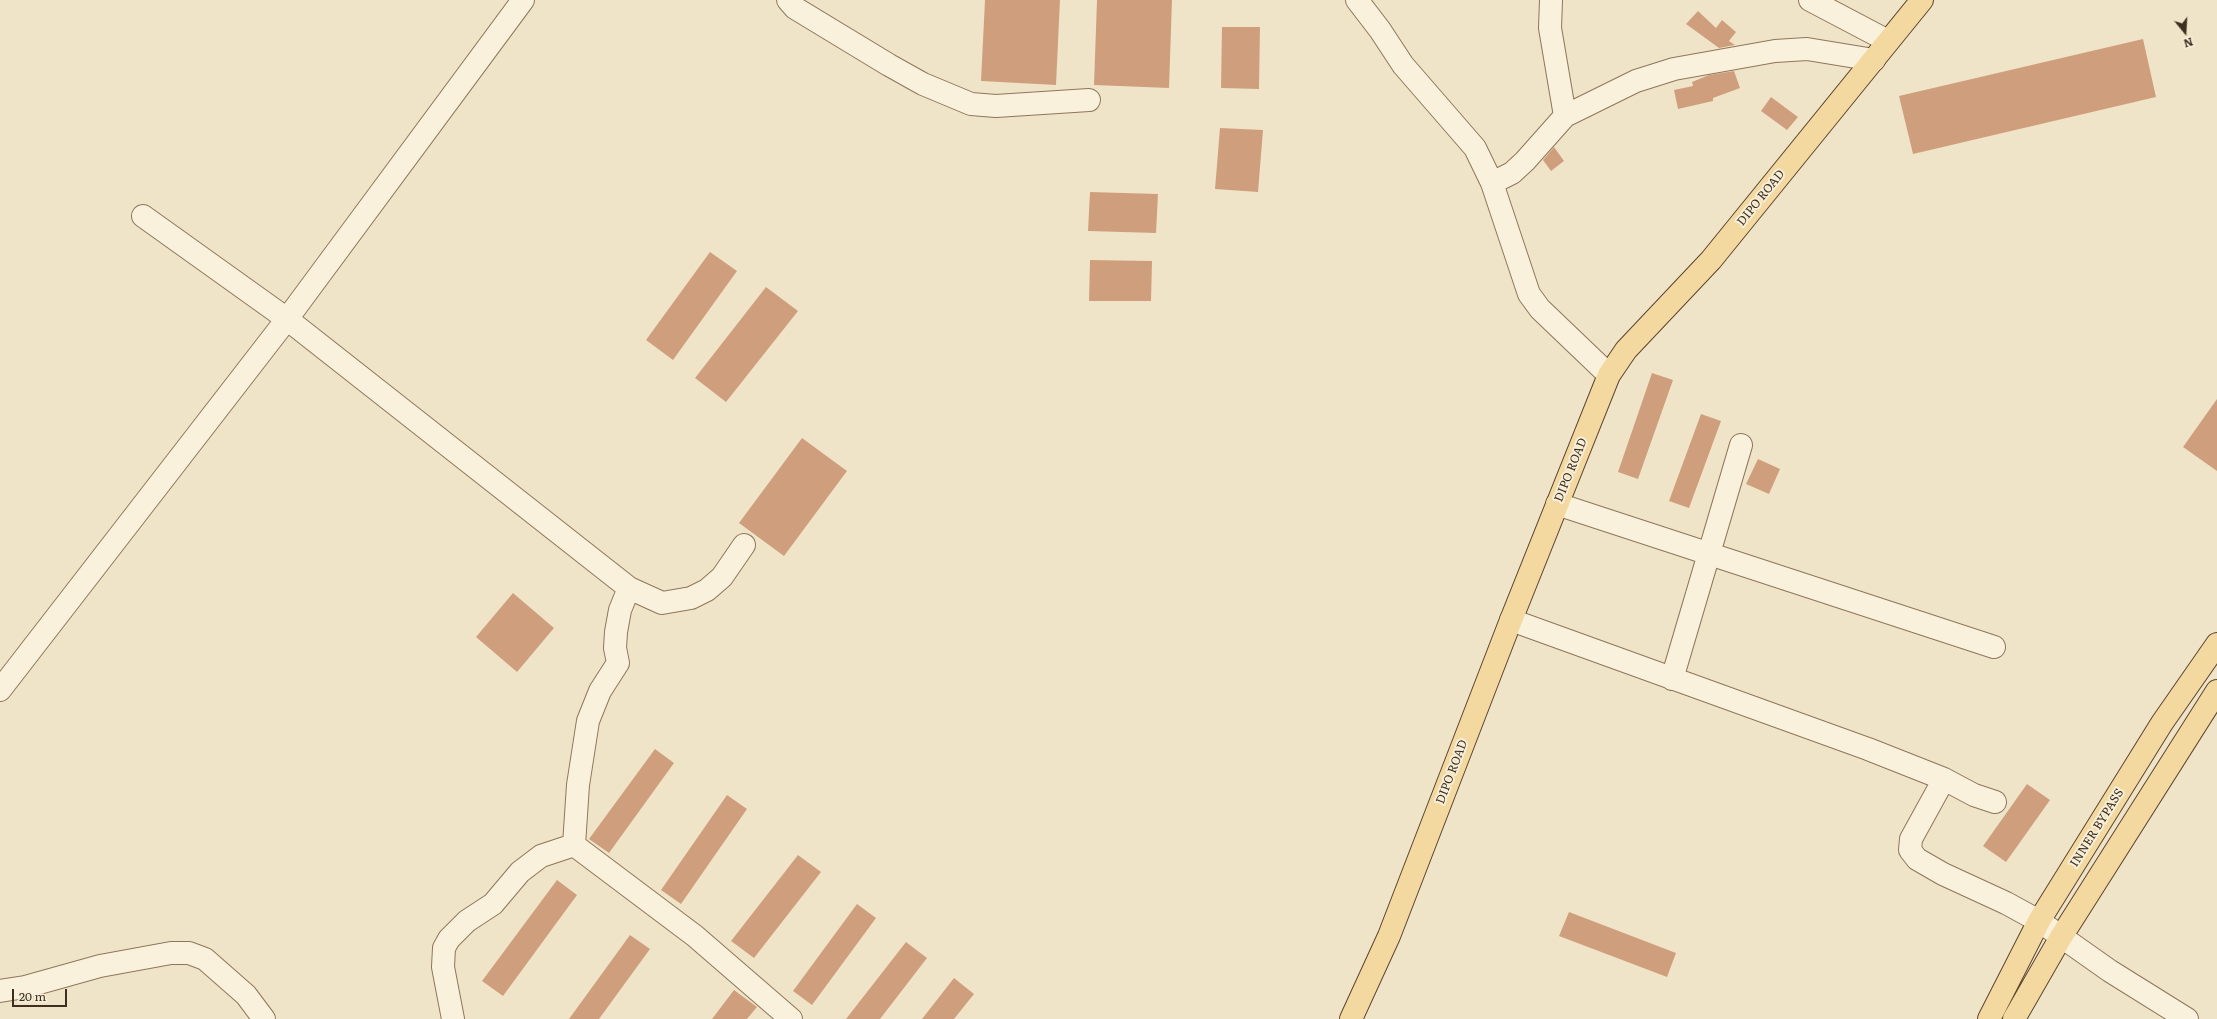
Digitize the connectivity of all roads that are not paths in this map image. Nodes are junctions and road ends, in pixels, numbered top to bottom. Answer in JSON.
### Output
{"nodes":[{"id":1,"x":523,"y":0,"type":"edge"},
{"id":2,"x":788,"y":0,"type":"edge"},
{"id":3,"x":1357,"y":0,"type":"edge"},
{"id":4,"x":1551,"y":0,"type":"edge"},
{"id":5,"x":1810,"y":0,"type":"edge"},
{"id":6,"x":1922,"y":0,"type":"edge"},
{"id":7,"x":1888,"y":42,"type":"junction"},
{"id":8,"x":1874,"y":60,"type":"junction"},
{"id":9,"x":1089,"y":100,"type":"dead end"},
{"id":10,"x":1565,"y":116,"type":"junction"},
{"id":11,"x":1492,"y":183,"type":"junction"},
{"id":12,"x":143,"y":216,"type":"dead end"},
{"id":13,"x":287,"y":319,"type":"junction"},
{"id":14,"x":1609,"y":375,"type":"junction"},
{"id":15,"x":1741,"y":445,"type":"dead end"},
{"id":16,"x":1557,"y":504,"type":"junction"},
{"id":17,"x":744,"y":545,"type":"dead end"},
{"id":18,"x":1709,"y":553,"type":"junction"},
{"id":19,"x":629,"y":588,"type":"junction"},
{"id":20,"x":1511,"y":620,"type":"junction"},
{"id":21,"x":2217,"y":644,"type":"edge"},
{"id":22,"x":1994,"y":647,"type":"dead end"},
{"id":23,"x":1672,"y":679,"type":"junction"},
{"id":24,"x":0,"y":690,"type":"edge"},
{"id":25,"x":2217,"y":691,"type":"edge"},
{"id":26,"x":1944,"y":779,"type":"junction"},
{"id":27,"x":1995,"y":802,"type":"dead end"},
{"id":28,"x":574,"y":845,"type":"junction"},
{"id":29,"x":2039,"y":921,"type":"junction"},
{"id":30,"x":2061,"y":937,"type":"junction"},
{"id":31,"x":0,"y":991,"type":"edge"},
{"id":32,"x":785,"y":1017,"type":"edge"},
{"id":33,"x":264,"y":1019,"type":"edge"},
{"id":34,"x":453,"y":1019,"type":"edge"},
{"id":35,"x":1351,"y":1019,"type":"edge"},
{"id":36,"x":1989,"y":1019,"type":"edge"},
{"id":37,"x":2014,"y":1019,"type":"edge"},
{"id":38,"x":2187,"y":1019,"type":"edge"}],
"edges":[{"from":1,"to":13,"type":"street"},
{"from":2,"to":9,"type":"street"},
{"from":3,"to":11,"type":"street"},
{"from":4,"to":10,"type":"street"},
{"from":5,"to":7,"type":"street"},
{"from":6,"to":7,"type":"main road","name":"DIPO ROAD"},
{"from":7,"to":8,"type":"main road","name":"DIPO ROAD"},
{"from":8,"to":10,"type":"street"},
{"from":8,"to":14,"type":"main road","name":"DIPO ROAD"},
{"from":10,"to":11,"type":"street"},
{"from":11,"to":14,"type":"street"},
{"from":12,"to":13,"type":"street"},
{"from":13,"to":19,"type":"street"},
{"from":13,"to":24,"type":"street"},
{"from":14,"to":16,"type":"main road","name":"DIPO ROAD"},
{"from":15,"to":18,"type":"street"},
{"from":16,"to":18,"type":"street"},
{"from":16,"to":20,"type":"main road","name":"DIPO ROAD"},
{"from":17,"to":19,"type":"street"},
{"from":18,"to":22,"type":"street"},
{"from":18,"to":23,"type":"street"},
{"from":19,"to":28,"type":"street"},
{"from":20,"to":23,"type":"street"},
{"from":20,"to":35,"type":"main road","name":"DIPO ROAD"},
{"from":21,"to":29,"type":"main road","name":"INNER BYPASS"},
{"from":23,"to":26,"type":"street"},
{"from":25,"to":30,"type":"main road"},
{"from":26,"to":27,"type":"street"},
{"from":26,"to":29,"type":"street"},
{"from":28,"to":32,"type":"street"},
{"from":28,"to":34,"type":"street"},
{"from":29,"to":30,"type":"street"},
{"from":29,"to":36,"type":"main road","name":"INNER BYPASS"},
{"from":30,"to":37,"type":"main road"},
{"from":30,"to":38,"type":"street"},
{"from":31,"to":33,"type":"street"}]}
